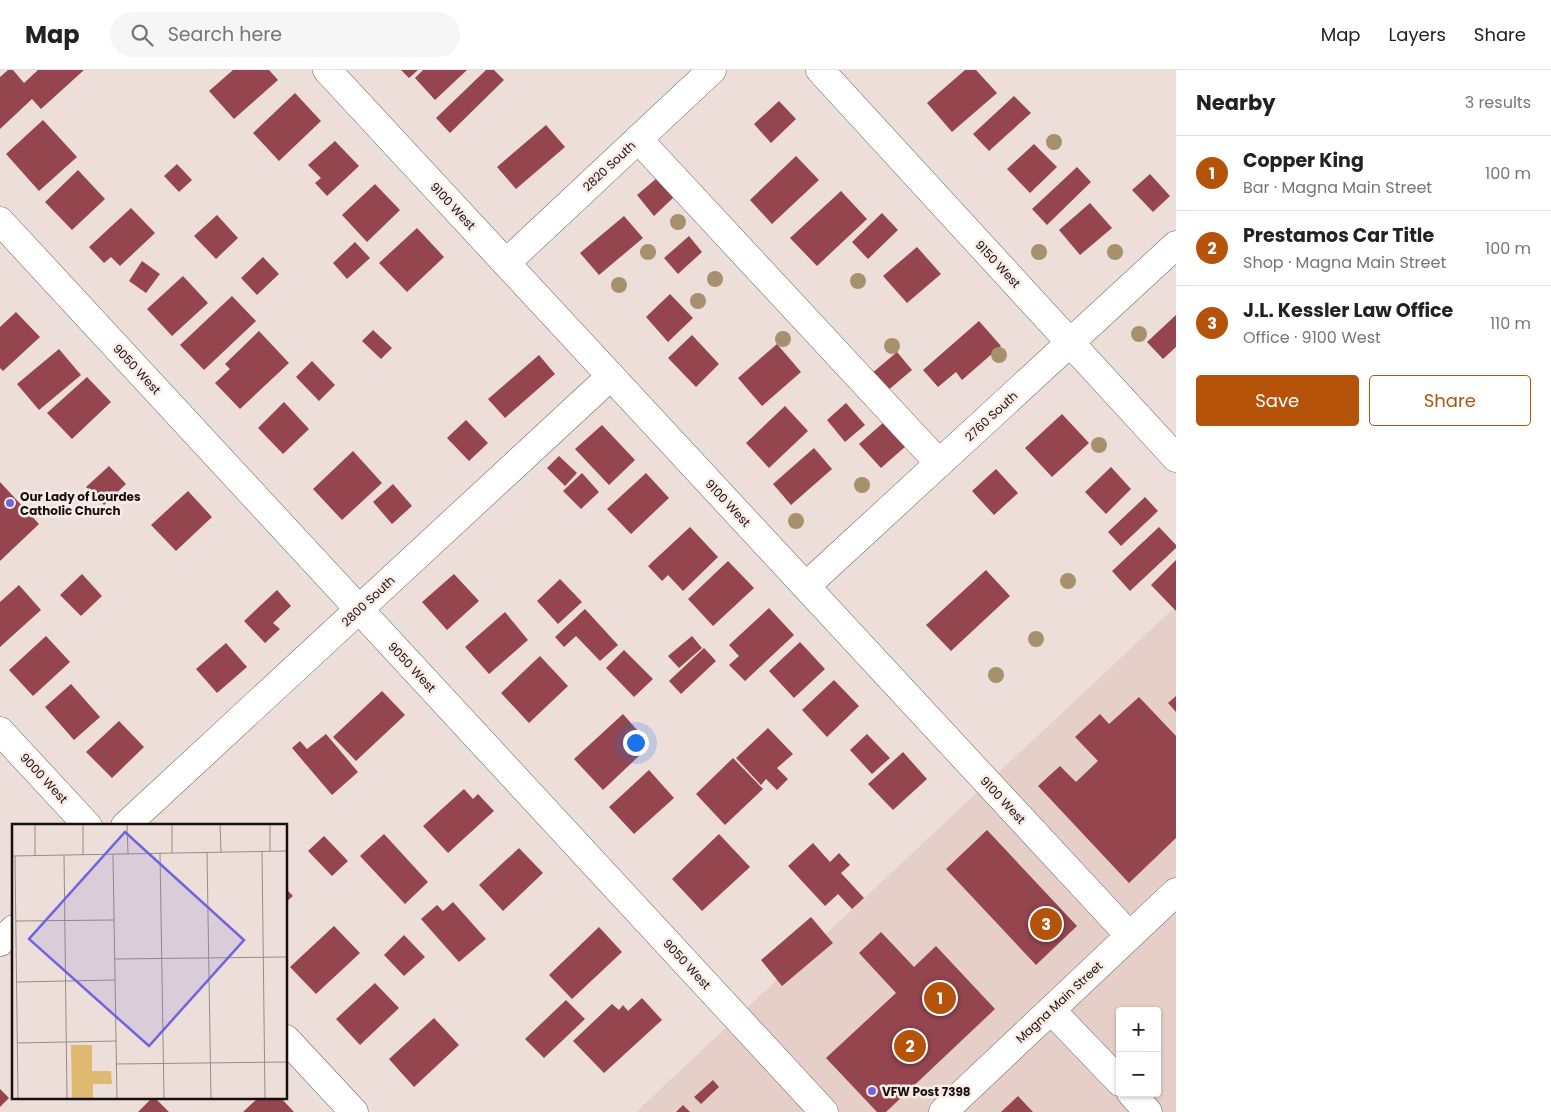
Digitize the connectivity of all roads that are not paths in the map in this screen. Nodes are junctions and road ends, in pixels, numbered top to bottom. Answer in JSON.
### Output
{"nodes":[{"id":1,"x":327,"y":70,"type":"edge"},
{"id":2,"x":712,"y":70,"type":"edge"},
{"id":3,"x":820,"y":70,"type":"edge"},
{"id":4,"x":638,"y":139,"type":"junction"},
{"id":5,"x":0,"y":221,"type":"edge"},
{"id":6,"x":1176,"y":245,"type":"edge"},
{"id":7,"x":506,"y":263,"type":"junction"},
{"id":8,"x":1070,"y":342,"type":"junction"},
{"id":9,"x":611,"y":376,"type":"junction"},
{"id":10,"x":1176,"y":458,"type":"edge"},
{"id":11,"x":939,"y":463,"type":"junction"},
{"id":12,"x":806,"y":586,"type":"junction"},
{"id":13,"x":359,"y":609,"type":"junction"},
{"id":14,"x":0,"y":731,"type":"edge"},
{"id":15,"x":86,"y":824,"type":"edge"},
{"id":16,"x":127,"y":824,"type":"edge"},
{"id":17,"x":1176,"y":892,"type":"edge"},
{"id":18,"x":12,"y":931,"type":"edge"},
{"id":19,"x":1129,"y":936,"type":"junction"},
{"id":20,"x":0,"y":942,"type":"edge"},
{"id":21,"x":1051,"y":1010,"type":"junction"},
{"id":22,"x":288,"y":1041,"type":"edge"},
{"id":23,"x":1116,"y":1078,"type":"edge"},
{"id":24,"x":1134,"y":1097,"type":"edge"},
{"id":25,"x":354,"y":1112,"type":"edge"},
{"id":26,"x":824,"y":1112,"type":"edge"},
{"id":27,"x":943,"y":1112,"type":"edge"},
{"id":28,"x":1148,"y":1112,"type":"edge"}],
"edges":[{"from":1,"to":7,"type":"street","name":"9100 West"},
{"from":2,"to":4,"type":"street","name":"2820 South"},
{"from":3,"to":8,"type":"street","name":"9150 West"},
{"from":4,"to":7,"type":"street","name":"2820 South"},
{"from":4,"to":11,"type":"street"},
{"from":5,"to":13,"type":"street","name":"9050 West"},
{"from":6,"to":8,"type":"street","name":"2760 South"},
{"from":7,"to":9,"type":"street","name":"9100 West"},
{"from":8,"to":10,"type":"street","name":"9150 West"},
{"from":8,"to":11,"type":"street","name":"2760 South"},
{"from":9,"to":12,"type":"street","name":"9100 West"},
{"from":9,"to":13,"type":"street","name":"2800 South"},
{"from":11,"to":12,"type":"street","name":"2760 South"},
{"from":12,"to":19,"type":"street","name":"9100 West"},
{"from":13,"to":16,"type":"street","name":"2800 South"},
{"from":13,"to":26,"type":"street","name":"9050 West"},
{"from":14,"to":15,"type":"street","name":"9000 West"},
{"from":17,"to":19,"type":"street","name":"Magna Main Street"},
{"from":18,"to":20,"type":"street"},
{"from":19,"to":21,"type":"street","name":"Magna Main Street"},
{"from":21,"to":23,"type":"street"},
{"from":21,"to":27,"type":"street","name":"Magna Main Street"},
{"from":22,"to":25,"type":"street"},
{"from":24,"to":28,"type":"street"}]}
